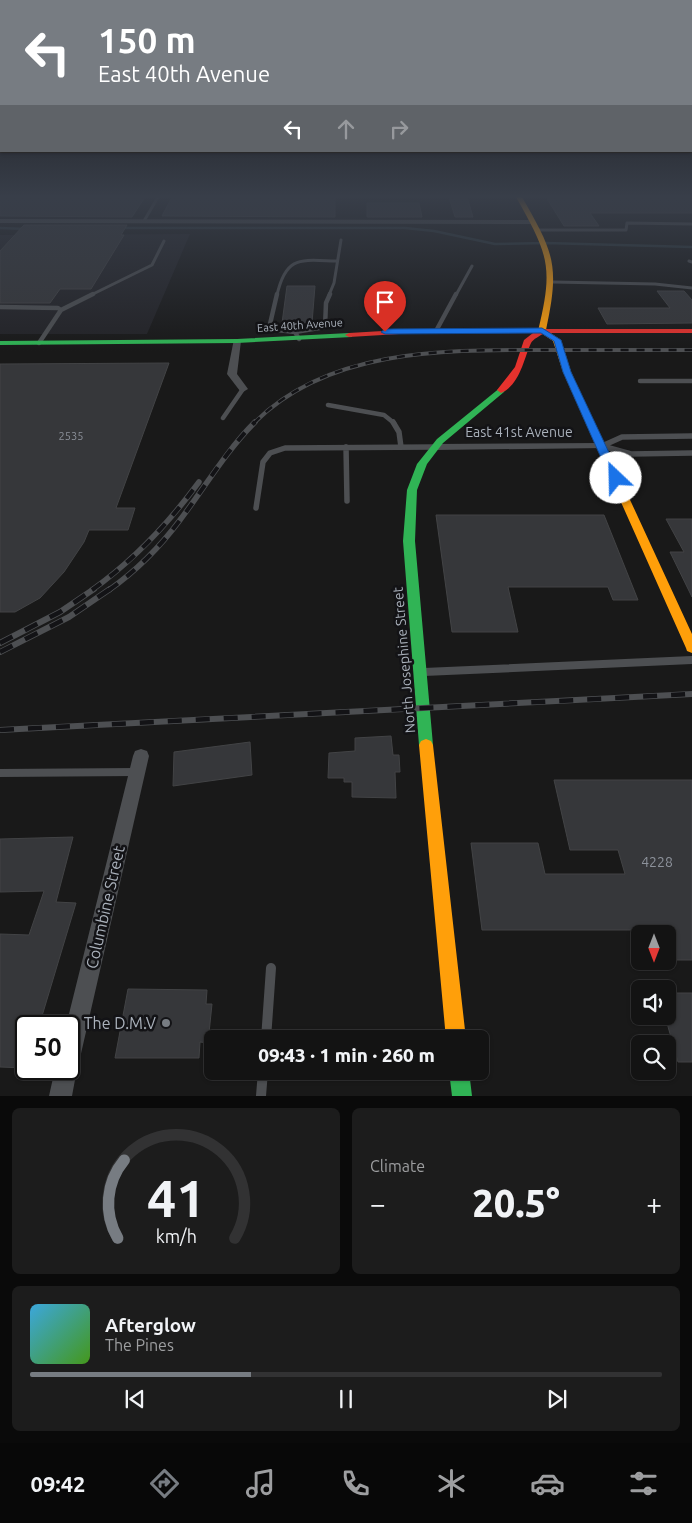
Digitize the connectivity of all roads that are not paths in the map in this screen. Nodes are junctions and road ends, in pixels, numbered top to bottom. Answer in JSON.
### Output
{"nodes":[{"id":1,"x":160,"y":248,"type":"edge"},
{"id":2,"x":339,"y":248,"type":"edge"},
{"id":3,"x":546,"y":248,"type":"edge"},
{"id":4,"x":336,"y":261,"type":"junction"},
{"id":5,"x":472,"y":266,"type":"dead end"},
{"id":6,"x":553,"y":282,"type":"junction"},
{"id":7,"x":692,"y":288,"type":"edge"},
{"id":8,"x":0,"y":308,"type":"edge"},
{"id":9,"x":61,"y":310,"type":"junction"},
{"id":10,"x":436,"y":331,"type":"junction"},
{"id":11,"x":542,"y":331,"type":"junction"},
{"id":12,"x":692,"y":331,"type":"edge"},
{"id":13,"x":297,"y":335,"type":"junction"},
{"id":14,"x":237,"y":341,"type":"junction"},
{"id":15,"x":0,"y":343,"type":"edge"},
{"id":16,"x":39,"y":343,"type":"junction"},
{"id":17,"x":640,"y":381,"type":"dead end"},
{"id":18,"x":692,"y":381,"type":"edge"},
{"id":19,"x":242,"y":389,"type":"joint"},
{"id":20,"x":328,"y":404,"type":"dead end"},
{"id":21,"x":223,"y":418,"type":"dead end"},
{"id":22,"x":692,"y":436,"type":"edge"},
{"id":23,"x":602,"y":446,"type":"junction"},
{"id":24,"x":346,"y":447,"type":"junction"},
{"id":25,"x":401,"y":447,"type":"junction"},
{"id":26,"x":436,"y":447,"type":"junction"},
{"id":27,"x":692,"y":453,"type":"edge"},
{"id":28,"x":347,"y":502,"type":"dead end"},
{"id":29,"x":256,"y":508,"type":"dead end"},
{"id":30,"x":692,"y":648,"type":"edge"},
{"id":31,"x":692,"y":660,"type":"edge"},
{"id":32,"x":419,"y":672,"type":"junction"},
{"id":33,"x":139,"y":764,"type":"joint"},
{"id":34,"x":0,"y":773,"type":"edge"},
{"id":35,"x":271,"y":968,"type":"dead end"},
{"id":36,"x":79,"y":1015,"type":"edge"},
{"id":37,"x":267,"y":1030,"type":"edge"},
{"id":38,"x":455,"y":1030,"type":"edge"},
{"id":39,"x":64,"y":1080,"type":"edge"},
{"id":40,"x":262,"y":1080,"type":"edge"},
{"id":41,"x":460,"y":1080,"type":"edge"},
{"id":42,"x":60,"y":1096,"type":"edge"},
{"id":43,"x":261,"y":1096,"type":"edge"},
{"id":44,"x":462,"y":1096,"type":"edge"}],
"edges":[{"from":1,"to":9,"type":"lane"},
{"from":2,"to":4,"type":"lane"},
{"from":3,"to":6,"type":"main road"},
{"from":4,"to":13,"type":"lane"},
{"from":4,"to":13,"type":"lane"},
{"from":5,"to":10,"type":"lane"},
{"from":6,"to":7,"type":"lane"},
{"from":6,"to":11,"type":"main road"},
{"from":8,"to":9,"type":"lane"},
{"from":9,"to":16,"type":"lane"},
{"from":10,"to":11,"type":"main road","name":"East 40th Avenue"},
{"from":10,"to":13,"type":"main road","name":"East 40th Avenue"},
{"from":11,"to":12,"type":"main road","name":"East 40th Avenue"},
{"from":11,"to":23,"type":"main road"},
{"from":11,"to":26,"type":"main road","name":"North Josephine Street"},
{"from":13,"to":14,"type":"main road","name":"East 40th Avenue"},
{"from":14,"to":16,"type":"main road","name":"East 40th Avenue"},
{"from":14,"to":19,"type":"street"},
{"from":15,"to":16,"type":"main road","name":"East 40th Avenue"},
{"from":17,"to":18,"type":"lane"},
{"from":19,"to":21,"type":"lane"},
{"from":20,"to":25,"type":"lane"},
{"from":22,"to":23,"type":"lane"},
{"from":23,"to":26,"type":"street","name":"East 41st Avenue"},
{"from":23,"to":27,"type":"lane"},
{"from":23,"to":30,"type":"main road"},
{"from":24,"to":25,"type":"lane"},
{"from":24,"to":28,"type":"lane"},
{"from":24,"to":29,"type":"lane"},
{"from":25,"to":26,"type":"lane"},
{"from":26,"to":32,"type":"main road","name":"North Josephine Street"},
{"from":31,"to":32,"type":"lane"},
{"from":32,"to":38,"type":"main road","name":"North Josephine Street"},
{"from":33,"to":34,"type":"lane"},
{"from":33,"to":36,"type":"street","name":"Columbine Street"},
{"from":35,"to":37,"type":"lane"},
{"from":39,"to":42,"type":"street"},
{"from":40,"to":43,"type":"lane"},
{"from":41,"to":44,"type":"main road"}]}
